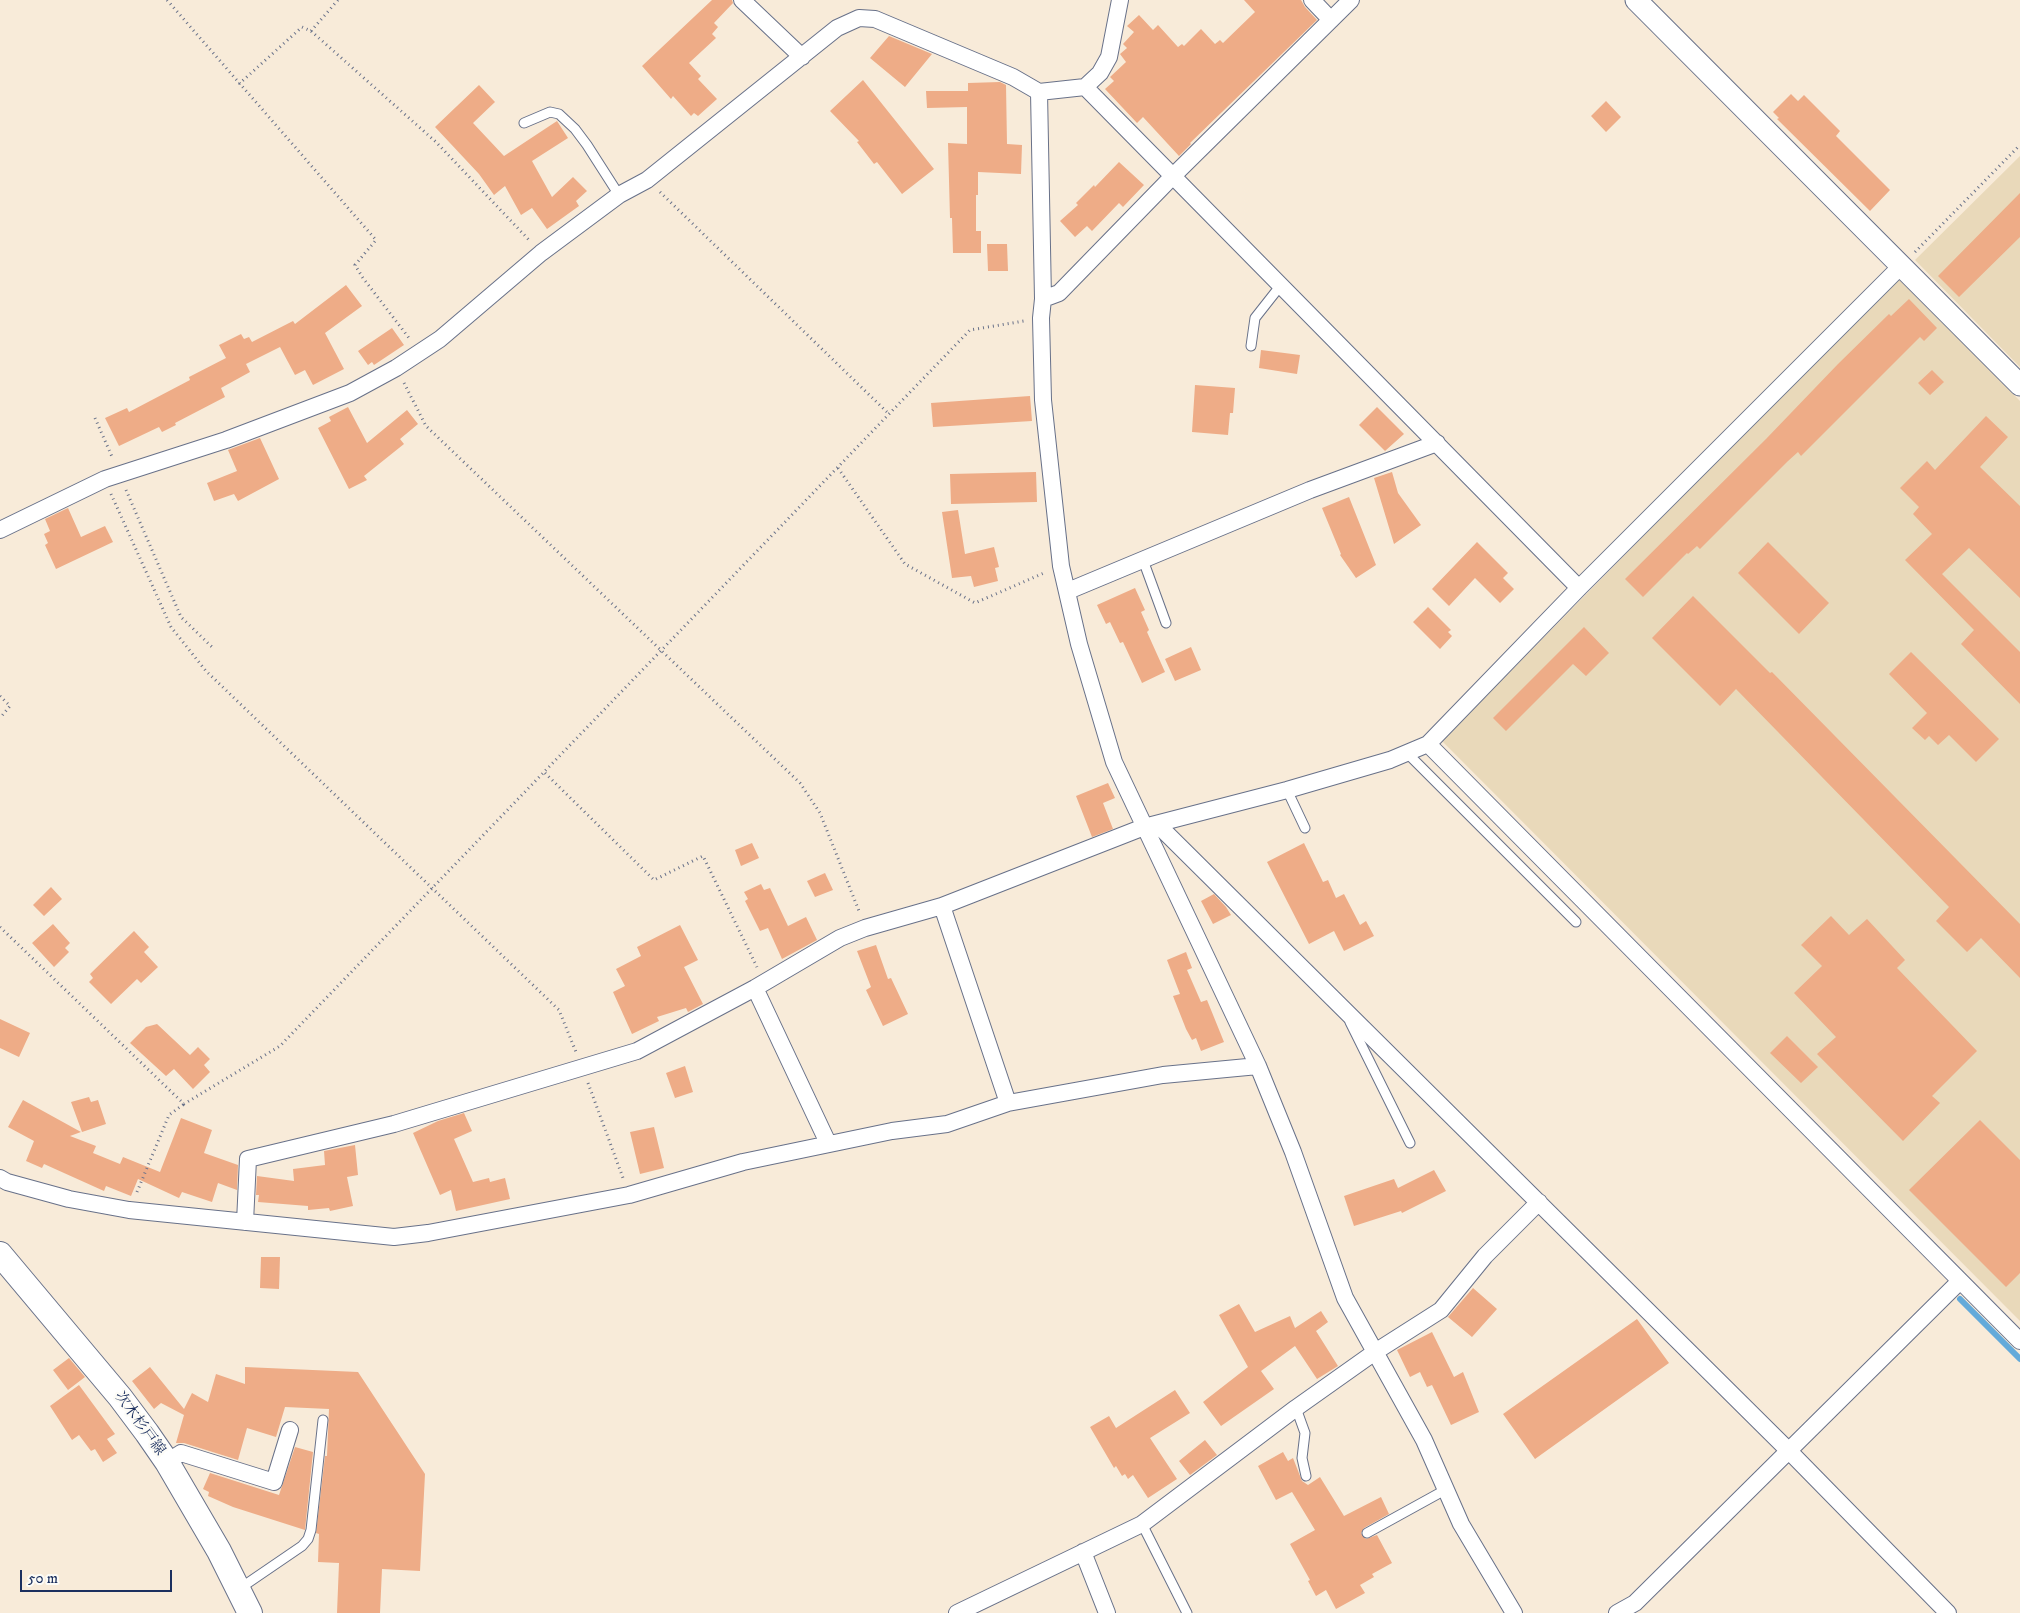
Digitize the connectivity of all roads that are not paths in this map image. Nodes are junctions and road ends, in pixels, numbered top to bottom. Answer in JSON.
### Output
{"nodes":[{"id":1,"x":742,"y":0,"type":"edge"},
{"id":2,"x":1120,"y":0,"type":"edge"},
{"id":3,"x":1312,"y":0,"type":"edge"},
{"id":4,"x":1351,"y":0,"type":"edge"},
{"id":5,"x":1636,"y":0,"type":"edge"},
{"id":6,"x":1331,"y":20,"type":"junction"},
{"id":7,"x":802,"y":57,"type":"junction"},
{"id":8,"x":1085,"y":87,"type":"junction"},
{"id":9,"x":1039,"y":92,"type":"junction"},
{"id":10,"x":524,"y":123,"type":"dead end"},
{"id":11,"x":1173,"y":176,"type":"junction"},
{"id":12,"x":619,"y":195,"type":"junction"},
{"id":13,"x":1901,"y":266,"type":"junction"},
{"id":14,"x":1281,"y":285,"type":"junction"},
{"id":15,"x":1043,"y":299,"type":"junction"},
{"id":16,"x":1251,"y":346,"type":"dead end"},
{"id":17,"x":2020,"y":385,"type":"edge"},
{"id":18,"x":1437,"y":443,"type":"junction"},
{"id":19,"x":0,"y":530,"type":"edge"},
{"id":20,"x":1143,"y":560,"type":"junction"},
{"id":21,"x":1579,"y":588,"type":"junction"},
{"id":22,"x":1068,"y":591,"type":"junction"},
{"id":23,"x":1166,"y":623,"type":"dead end"},
{"id":24,"x":1428,"y":744,"type":"junction"},
{"id":25,"x":1407,"y":753,"type":"junction"},
{"id":26,"x":1287,"y":790,"type":"junction"},
{"id":27,"x":1151,"y":826,"type":"junction"},
{"id":28,"x":1305,"y":828,"type":"dead end"},
{"id":29,"x":942,"y":906,"type":"junction"},
{"id":30,"x":1576,"y":922,"type":"dead end"},
{"id":31,"x":760,"y":985,"type":"junction"},
{"id":32,"x":1342,"y":1006,"type":"junction"},
{"id":33,"x":1258,"y":1066,"type":"junction"},
{"id":34,"x":1008,"y":1103,"type":"junction"},
{"id":35,"x":1410,"y":1143,"type":"dead end"},
{"id":36,"x":828,"y":1144,"type":"junction"},
{"id":37,"x":0,"y":1178,"type":"edge"},
{"id":38,"x":1539,"y":1202,"type":"junction"},
{"id":39,"x":245,"y":1222,"type":"junction"},
{"id":40,"x":0,"y":1254,"type":"edge"},
{"id":41,"x":1960,"y":1281,"type":"junction"},
{"id":42,"x":2020,"y":1341,"type":"edge"},
{"id":43,"x":1375,"y":1352,"type":"junction"},
{"id":44,"x":1296,"y":1408,"type":"junction"},
{"id":45,"x":323,"y":1420,"type":"dead end"},
{"id":46,"x":290,"y":1430,"type":"dead end"},
{"id":47,"x":1789,"y":1451,"type":"junction"},
{"id":48,"x":166,"y":1462,"type":"junction"},
{"id":49,"x":1306,"y":1476,"type":"dead end"},
{"id":50,"x":1445,"y":1490,"type":"junction"},
{"id":51,"x":1142,"y":1524,"type":"junction"},
{"id":52,"x":1367,"y":1533,"type":"dead end"},
{"id":53,"x":1083,"y":1552,"type":"junction"},
{"id":54,"x":239,"y":1589,"type":"junction"},
{"id":55,"x":1640,"y":1608,"type":"edge"},
{"id":56,"x":250,"y":1613,"type":"edge"},
{"id":57,"x":957,"y":1613,"type":"edge"},
{"id":58,"x":1108,"y":1613,"type":"edge"},
{"id":59,"x":1187,"y":1613,"type":"edge"},
{"id":60,"x":1514,"y":1613,"type":"edge"},
{"id":61,"x":1617,"y":1613,"type":"edge"},
{"id":62,"x":1948,"y":1613,"type":"edge"}],
"edges":[{"from":1,"to":7,"type":"street"},
{"from":2,"to":8,"type":"street"},
{"from":3,"to":6,"type":"street"},
{"from":4,"to":6,"type":"street"},
{"from":5,"to":13,"type":"street"},
{"from":6,"to":11,"type":"street"},
{"from":7,"to":9,"type":"street"},
{"from":7,"to":12,"type":"street"},
{"from":8,"to":9,"type":"street"},
{"from":8,"to":11,"type":"street"},
{"from":9,"to":15,"type":"street"},
{"from":10,"to":12,"type":"lane"},
{"from":11,"to":14,"type":"street"},
{"from":11,"to":15,"type":"street"},
{"from":12,"to":19,"type":"street"},
{"from":13,"to":17,"type":"street"},
{"from":13,"to":21,"type":"street"},
{"from":14,"to":16,"type":"lane"},
{"from":14,"to":18,"type":"street"},
{"from":15,"to":22,"type":"street"},
{"from":18,"to":20,"type":"street"},
{"from":18,"to":21,"type":"street"},
{"from":20,"to":22,"type":"street"},
{"from":20,"to":23,"type":"lane"},
{"from":21,"to":24,"type":"street"},
{"from":22,"to":27,"type":"street"},
{"from":24,"to":25,"type":"street"},
{"from":24,"to":41,"type":"street"},
{"from":25,"to":26,"type":"street"},
{"from":25,"to":30,"type":"lane"},
{"from":26,"to":27,"type":"street"},
{"from":26,"to":28,"type":"lane"},
{"from":27,"to":29,"type":"street"},
{"from":27,"to":32,"type":"street"},
{"from":27,"to":33,"type":"street"},
{"from":29,"to":31,"type":"street"},
{"from":29,"to":34,"type":"street"},
{"from":31,"to":36,"type":"street"},
{"from":31,"to":39,"type":"street"},
{"from":32,"to":35,"type":"lane"},
{"from":32,"to":38,"type":"street"},
{"from":33,"to":34,"type":"street"},
{"from":33,"to":43,"type":"street"},
{"from":34,"to":36,"type":"street"},
{"from":36,"to":39,"type":"street"},
{"from":37,"to":39,"type":"street"},
{"from":38,"to":43,"type":"street"},
{"from":38,"to":47,"type":"street"},
{"from":40,"to":48,"type":"main road","name":"次木杉戸線"},
{"from":41,"to":42,"type":"street"},
{"from":41,"to":47,"type":"street"},
{"from":43,"to":44,"type":"street"},
{"from":43,"to":50,"type":"street"},
{"from":44,"to":49,"type":"lane"},
{"from":44,"to":51,"type":"street"},
{"from":45,"to":54,"type":"lane"},
{"from":46,"to":48,"type":"street"},
{"from":47,"to":55,"type":"street"},
{"from":47,"to":62,"type":"street"},
{"from":48,"to":54,"type":"main road","name":"次木杉戸線"},
{"from":50,"to":52,"type":"lane"},
{"from":50,"to":60,"type":"street"},
{"from":51,"to":53,"type":"street"},
{"from":51,"to":59,"type":"lane"},
{"from":53,"to":57,"type":"street"},
{"from":53,"to":58,"type":"street"},
{"from":54,"to":56,"type":"main road","name":"次木杉戸線"},
{"from":55,"to":61,"type":"street"}]}
